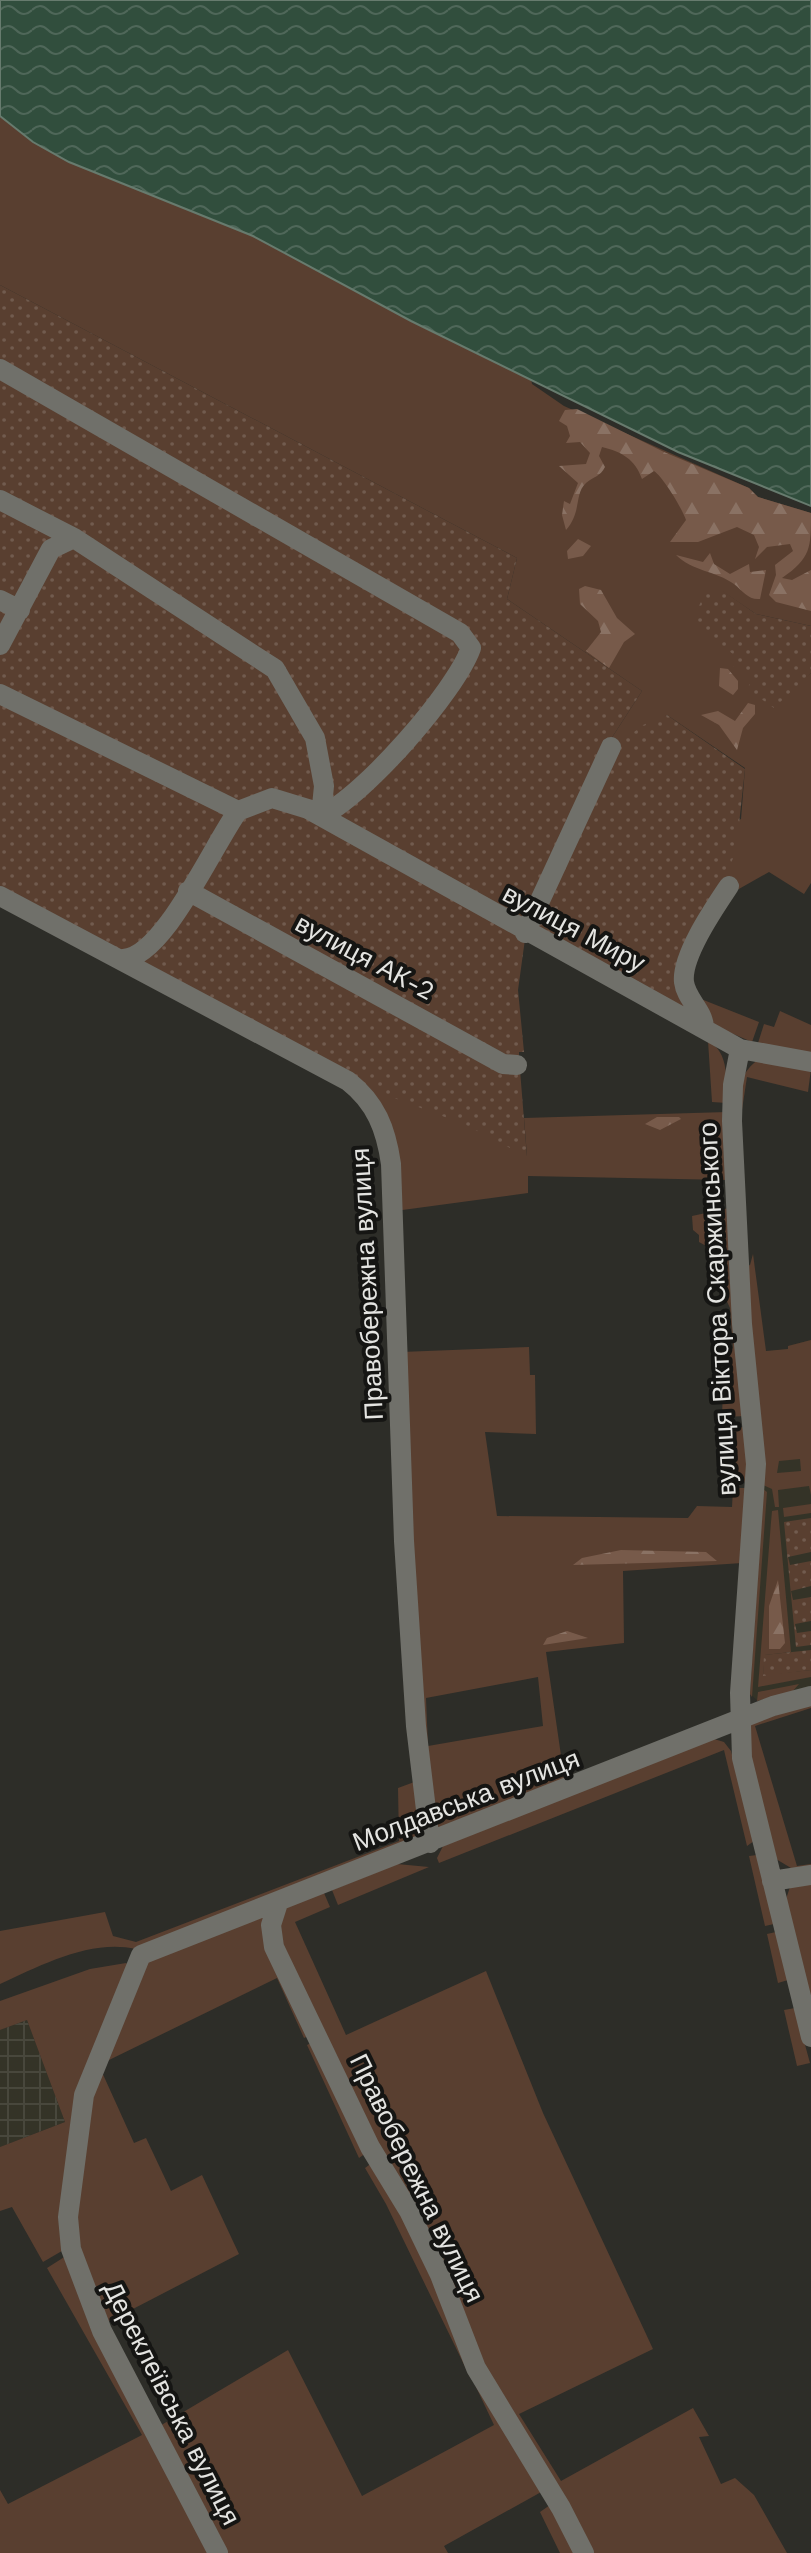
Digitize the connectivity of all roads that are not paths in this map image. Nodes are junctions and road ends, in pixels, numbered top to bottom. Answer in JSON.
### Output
{"nodes":[{"id":1,"x":0,"y":369,"type":"edge"},
{"id":2,"x":0,"y":500,"type":"edge"},
{"id":3,"x":74,"y":538,"type":"junction"},
{"id":4,"x":0,"y":600,"type":"edge"},
{"id":5,"x":20,"y":610,"type":"junction"},
{"id":6,"x":0,"y":645,"type":"edge"},
{"id":7,"x":0,"y":694,"type":"edge"},
{"id":8,"x":611,"y":747,"type":"dead end"},
{"id":9,"x":238,"y":811,"type":"junction"},
{"id":10,"x":321,"y":816,"type":"junction"},
{"id":11,"x":729,"y":886,"type":"dead end"},
{"id":12,"x":188,"y":891,"type":"junction"},
{"id":13,"x":0,"y":896,"type":"edge"},
{"id":14,"x":525,"y":933,"type":"junction"},
{"id":15,"x":146,"y":952,"type":"junction"},
{"id":16,"x":123,"y":959,"type":"junction"},
{"id":17,"x":152,"y":975,"type":"junction"},
{"id":18,"x":704,"y":1027,"type":"junction"},
{"id":19,"x":740,"y":1049,"type":"junction"},
{"id":20,"x":811,"y":1062,"type":"edge"},
{"id":21,"x":517,"y":1065,"type":"dead end"},
{"id":22,"x":811,"y":1696,"type":"edge"},
{"id":23,"x":740,"y":1720,"type":"junction"},
{"id":24,"x":430,"y":1843,"type":"junction"},
{"id":25,"x":811,"y":1875,"type":"edge"},
{"id":26,"x":772,"y":1881,"type":"junction"},
{"id":27,"x":278,"y":1903,"type":"junction"},
{"id":28,"x":141,"y":1955,"type":"joint"},
{"id":29,"x":811,"y":2037,"type":"edge"},
{"id":30,"x":218,"y":2553,"type":"edge"},
{"id":31,"x":584,"y":2553,"type":"edge"}],
"edges":[{"from":1,"to":10,"type":"street"},
{"from":2,"to":3,"type":"street"},
{"from":3,"to":5,"type":"street"},
{"from":3,"to":10,"type":"street"},
{"from":4,"to":5,"type":"street"},
{"from":5,"to":6,"type":"street"},
{"from":7,"to":9,"type":"street"},
{"from":8,"to":14,"type":"street"},
{"from":9,"to":10,"type":"street","name":"вулиця Миру"},
{"from":9,"to":12,"type":"street"},
{"from":10,"to":14,"type":"street","name":"вулиця Миру"},
{"from":11,"to":18,"type":"street"},
{"from":12,"to":15,"type":"street"},
{"from":12,"to":21,"type":"street","name":"вулиця АК-2"},
{"from":13,"to":16,"type":"street","name":"Правобережна вулиця"},
{"from":14,"to":18,"type":"street","name":"вулиця Миру"},
{"from":15,"to":16,"type":"street"},
{"from":15,"to":17,"type":"street"},
{"from":16,"to":17,"type":"street","name":"Правобережна вулиця"},
{"from":17,"to":24,"type":"street","name":"Правобережна вулиця"},
{"from":18,"to":19,"type":"street","name":"вулиця Миру"},
{"from":19,"to":20,"type":"street","name":"вулиця Миру"},
{"from":19,"to":23,"type":"street","name":"вулиця Віктора Скаржинського"},
{"from":22,"to":23,"type":"street","name":"Молдавська вулиця"},
{"from":23,"to":24,"type":"street","name":"Молдавська вулиця"},
{"from":23,"to":26,"type":"street","name":"вулиця Віктора Скаржинського"},
{"from":24,"to":27,"type":"street","name":"Молдавська вулиця"},
{"from":25,"to":26,"type":"street"},
{"from":26,"to":29,"type":"street","name":"вулиця Віктора Скаржинського"},
{"from":27,"to":28,"type":"street","name":"Молдавська вулиця"},
{"from":27,"to":31,"type":"street","name":"Правобережна вулиця"},
{"from":28,"to":30,"type":"street","name":"Дереклеївська вулиця"}]}
